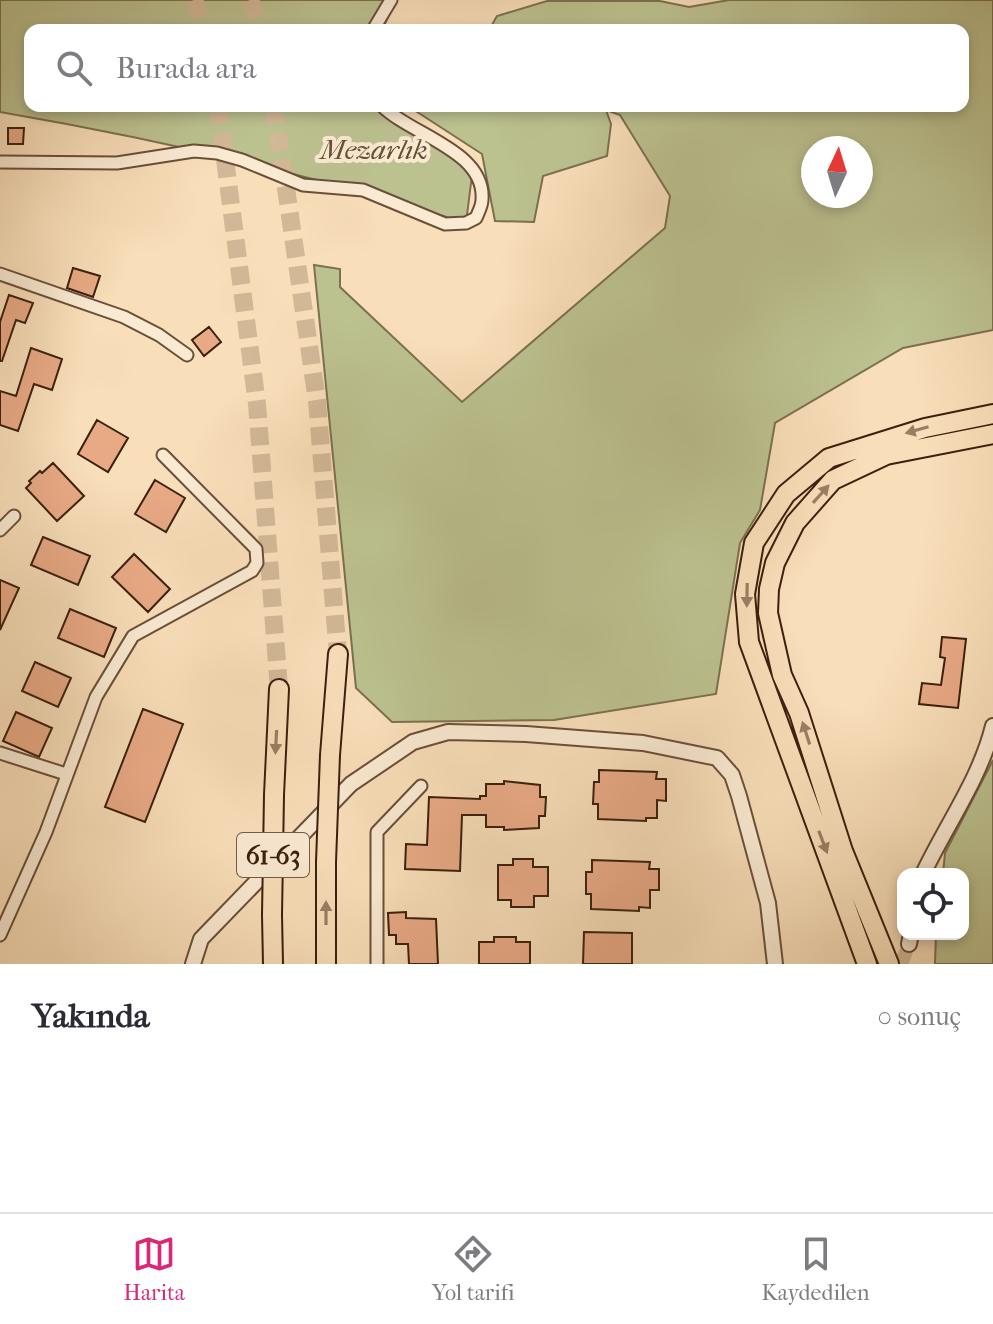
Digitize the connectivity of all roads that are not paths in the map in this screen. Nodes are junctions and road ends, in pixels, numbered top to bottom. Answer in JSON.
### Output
{"nodes":[{"id":1,"x":391,"y":0,"type":"edge"},
{"id":2,"x":377,"y":24,"type":"edge"},
{"id":3,"x":388,"y":112,"type":"edge"},
{"id":4,"x":0,"y":162,"type":"edge"},
{"id":5,"x":0,"y":274,"type":"edge"},
{"id":6,"x":187,"y":355,"type":"dead end"},
{"id":7,"x":993,"y":414,"type":"edge"},
{"id":8,"x":993,"y":434,"type":"edge"},
{"id":9,"x":163,"y":455,"type":"dead end"},
{"id":10,"x":14,"y":516,"type":"dead end"},
{"id":11,"x":0,"y":530,"type":"edge"},
{"id":12,"x":338,"y":654,"type":"tunnel mouth"},
{"id":13,"x":279,"y":689,"type":"tunnel mouth"},
{"id":14,"x":993,"y":726,"type":"edge"},
{"id":15,"x":0,"y":753,"type":"edge"},
{"id":16,"x":66,"y":774,"type":"junction"},
{"id":17,"x":421,"y":786,"type":"dead end"},
{"id":18,"x":926,"y":868,"type":"edge"},
{"id":19,"x":0,"y":935,"type":"edge"},
{"id":20,"x":193,"y":964,"type":"edge"},
{"id":21,"x":273,"y":964,"type":"edge"},
{"id":22,"x":326,"y":964,"type":"edge"},
{"id":23,"x":377,"y":964,"type":"edge"},
{"id":24,"x":775,"y":964,"type":"edge"},
{"id":25,"x":867,"y":964,"type":"edge"},
{"id":26,"x":889,"y":964,"type":"edge"}],
"edges":[{"from":1,"to":2,"type":"street"},
{"from":3,"to":4,"type":"street"},
{"from":5,"to":6,"type":"street"},
{"from":7,"to":25,"type":"main road","one_way":true},
{"from":26,"to":8,"type":"main road","one_way":true},
{"from":9,"to":16,"type":"street"},
{"from":10,"to":11,"type":"street"},
{"from":22,"to":12,"type":"main road","number":"61-63","one_way":true,"bridge":true},
{"from":13,"to":21,"type":"main road","number":"61-63","one_way":true,"bridge":true},
{"from":14,"to":18,"type":"street"},
{"from":15,"to":16,"type":"street"},
{"from":16,"to":19,"type":"street"},
{"from":17,"to":23,"type":"street"},
{"from":20,"to":24,"type":"street"}]}
